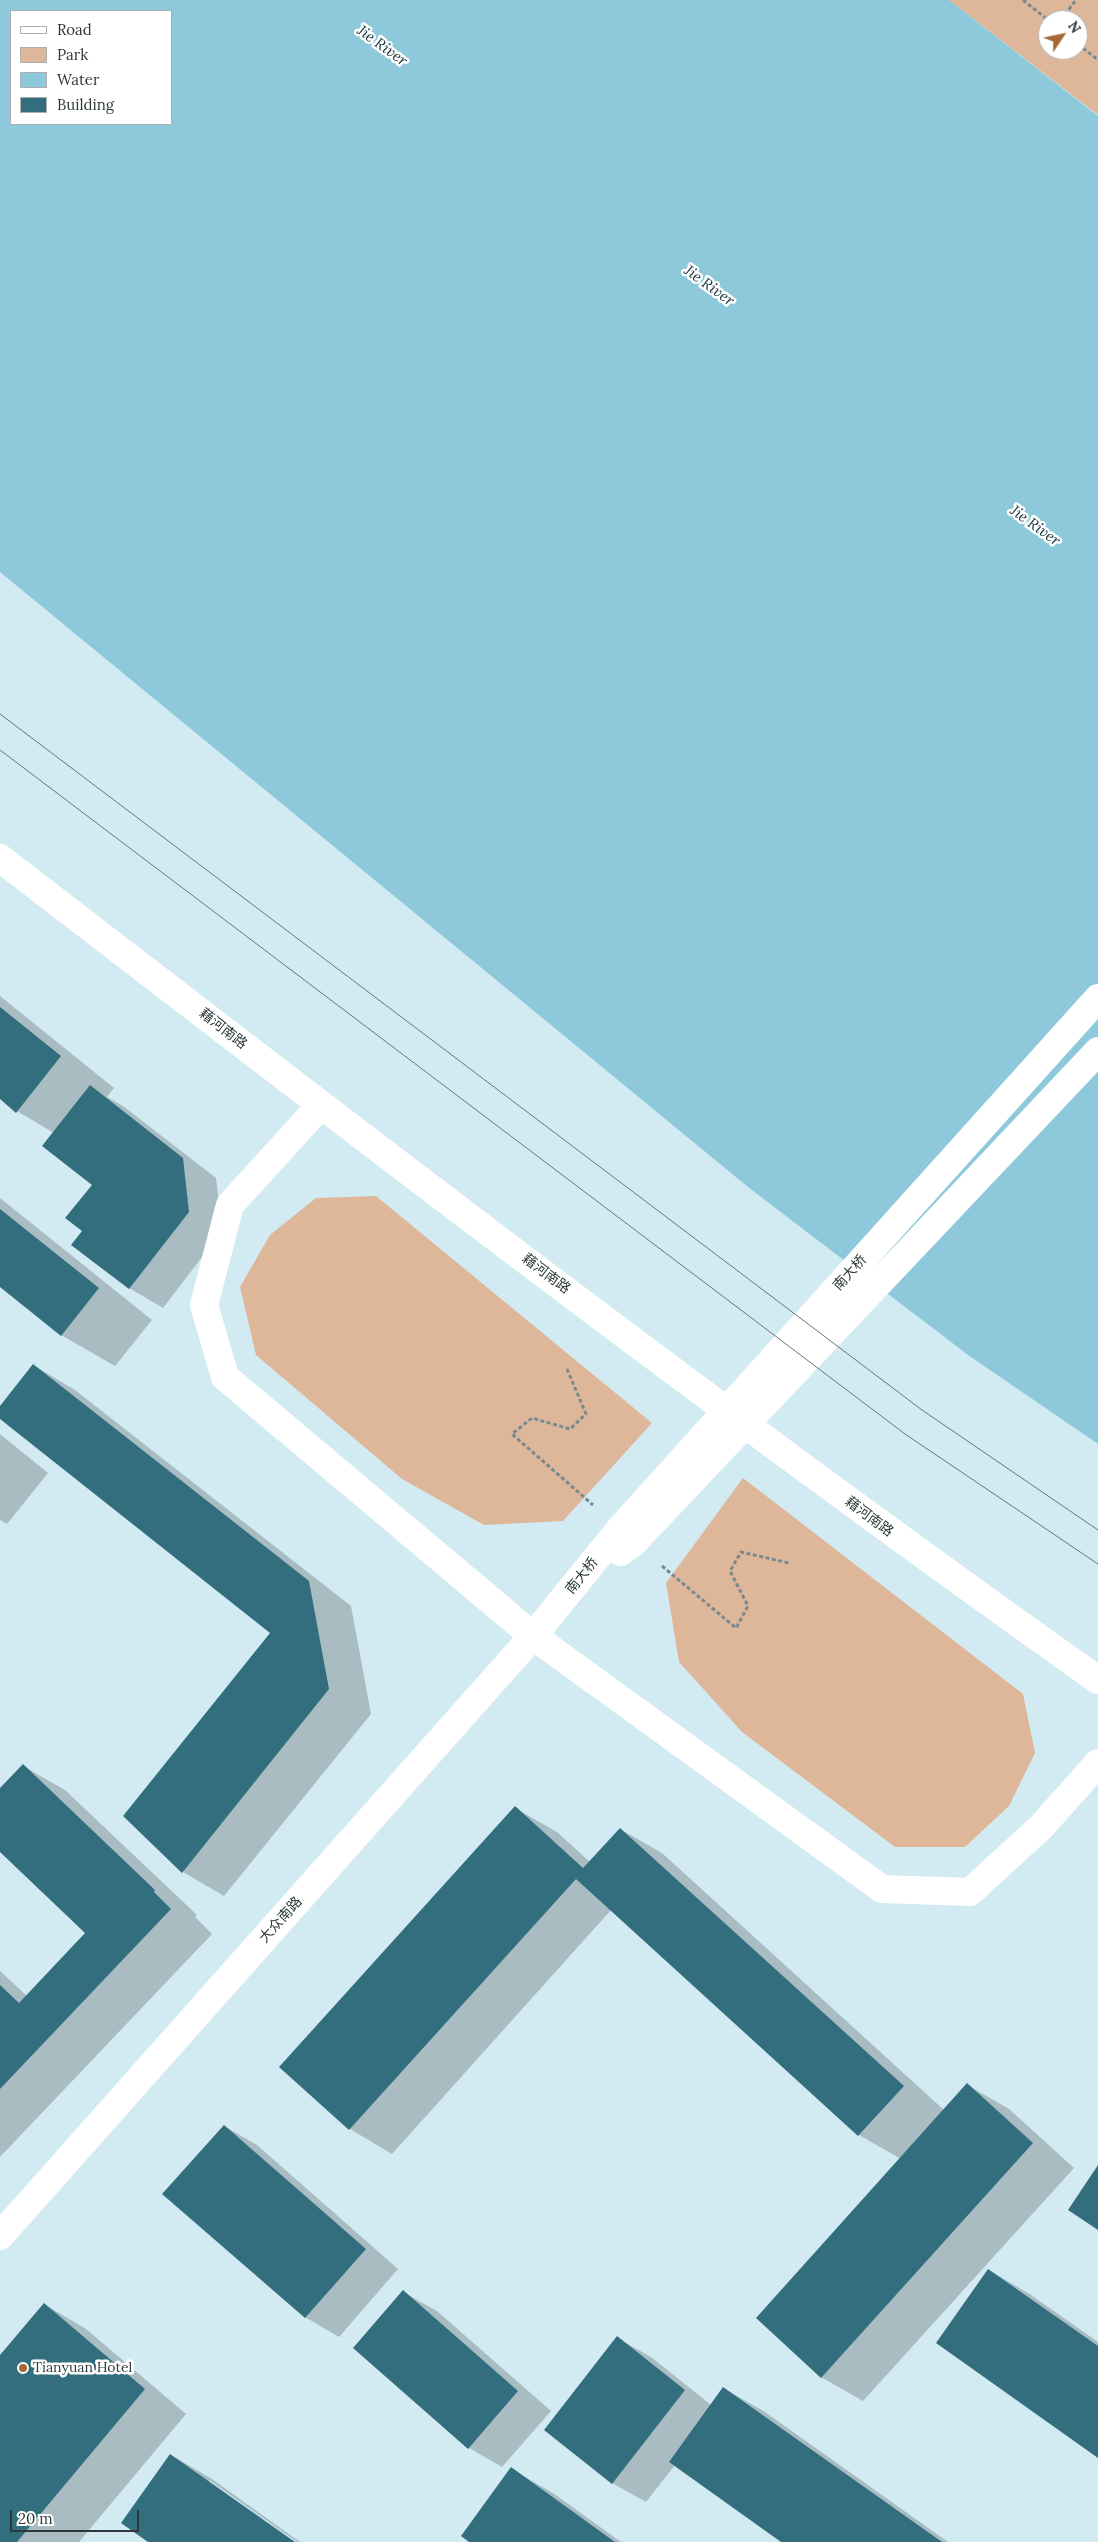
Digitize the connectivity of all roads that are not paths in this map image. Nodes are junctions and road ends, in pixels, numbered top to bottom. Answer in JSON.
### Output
{"nodes":[{"id":1,"x":0,"y":858,"type":"edge"},
{"id":2,"x":1098,"y":998,"type":"edge"},
{"id":3,"x":1098,"y":1051,"type":"edge"},
{"id":4,"x":321,"y":1105,"type":"junction"},
{"id":5,"x":627,"y":1536,"type":"junction"},
{"id":6,"x":561,"y":1603,"type":"joint"},
{"id":7,"x":533,"y":1636,"type":"junction"},
{"id":8,"x":1098,"y":1680,"type":"edge"},
{"id":9,"x":1098,"y":1764,"type":"edge"},
{"id":10,"x":0,"y":2236,"type":"edge"}],
"edges":[{"from":1,"to":4,"type":"main road","name":"藉河南路"},
{"from":2,"to":5,"type":"main road","name":"南大桥"},
{"from":3,"to":5,"type":"main road","name":"南大桥"},
{"from":4,"to":7,"type":"main road"},
{"from":4,"to":8,"type":"main road","name":"藉河南路"},
{"from":5,"to":6,"type":"main road","name":"南大桥"},
{"from":6,"to":7,"type":"main road","name":"大众南路"},
{"from":7,"to":9,"type":"main road"},
{"from":7,"to":10,"type":"main road","name":"大众南路"}]}
